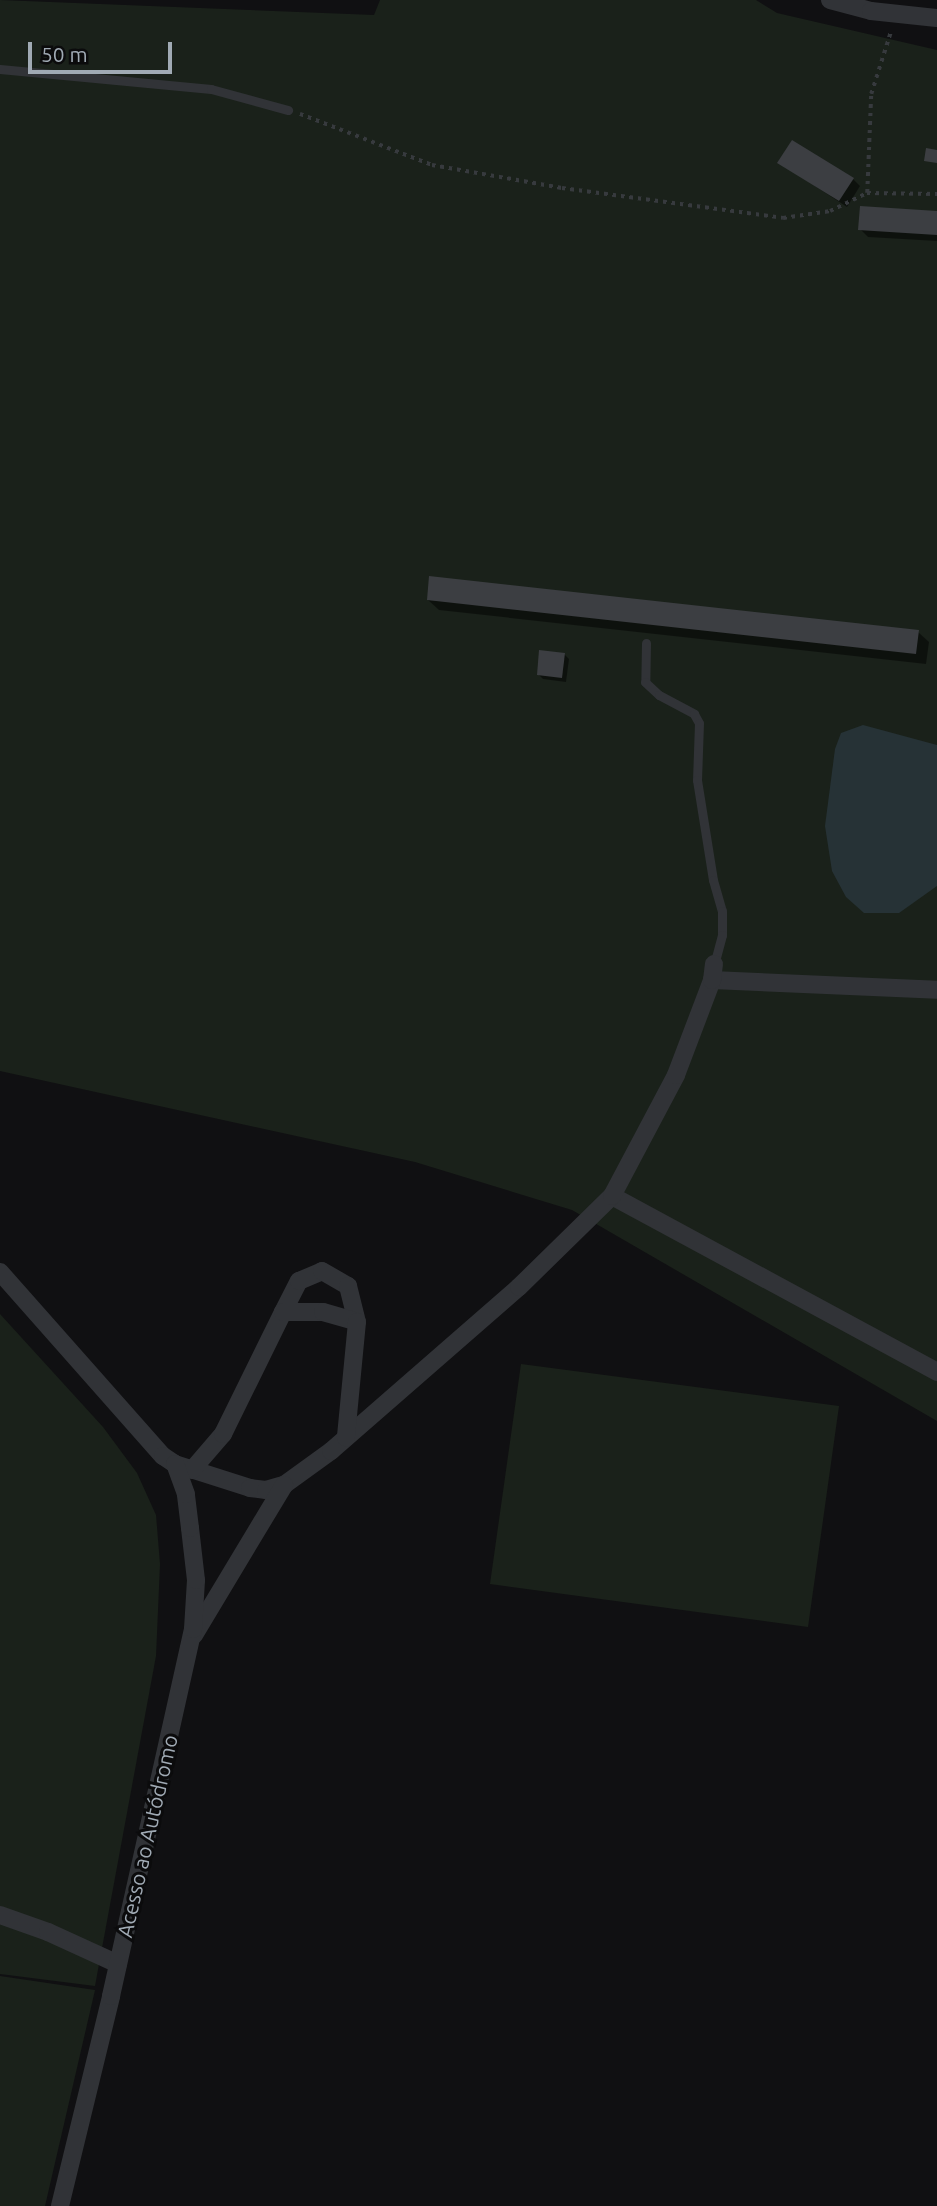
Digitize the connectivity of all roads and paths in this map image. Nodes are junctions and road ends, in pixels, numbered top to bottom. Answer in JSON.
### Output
{"nodes":[{"id":1,"x":831,"y":0,"type":"edge"},
{"id":2,"x":894,"y":12,"type":"junction"},
{"id":3,"x":937,"y":18,"type":"edge"},
{"id":4,"x":0,"y":69,"type":"edge"},
{"id":5,"x":288,"y":110,"type":"joint"},
{"id":6,"x":867,"y":193,"type":"junction"},
{"id":7,"x":937,"y":194,"type":"edge"},
{"id":8,"x":646,"y":643,"type":"dead end"},
{"id":9,"x":713,"y":972,"type":"junction"},
{"id":10,"x":937,"y":990,"type":"edge"},
{"id":11,"x":612,"y":1196,"type":"junction"},
{"id":12,"x":0,"y":1272,"type":"edge"},
{"id":13,"x":283,"y":1312,"type":"junction"},
{"id":14,"x":357,"y":1322,"type":"junction"},
{"id":15,"x":937,"y":1372,"type":"edge"},
{"id":16,"x":346,"y":1437,"type":"junction"},
{"id":17,"x":184,"y":1467,"type":"junction"},
{"id":18,"x":284,"y":1485,"type":"junction"},
{"id":19,"x":191,"y":1641,"type":"junction"},
{"id":20,"x":0,"y":1915,"type":"edge"},
{"id":21,"x":118,"y":1964,"type":"junction"},
{"id":22,"x":60,"y":2206,"type":"edge"}],
"edges":[{"from":1,"to":2,"type":"street"},
{"from":2,"to":3,"type":"street"},
{"from":2,"to":6,"type":"path"},
{"from":4,"to":5,"type":"lane"},
{"from":5,"to":6,"type":"path"},
{"from":6,"to":7,"type":"path"},
{"from":8,"to":9,"type":"lane"},
{"from":9,"to":10,"type":"street"},
{"from":9,"to":11,"type":"street"},
{"from":11,"to":15,"type":"street"},
{"from":11,"to":16,"type":"street"},
{"from":12,"to":17,"type":"street"},
{"from":13,"to":14,"type":"street"},
{"from":13,"to":14,"type":"street"},
{"from":13,"to":17,"type":"street"},
{"from":14,"to":16,"type":"street"},
{"from":16,"to":18,"type":"street"},
{"from":17,"to":18,"type":"street"},
{"from":17,"to":19,"type":"street","name":"Acesso ao Autódromo"},
{"from":18,"to":19,"type":"street"},
{"from":19,"to":21,"type":"street","name":"Acesso ao Autódromo"},
{"from":20,"to":21,"type":"street"},
{"from":21,"to":22,"type":"street","name":"Acesso ao Autódromo"}]}
